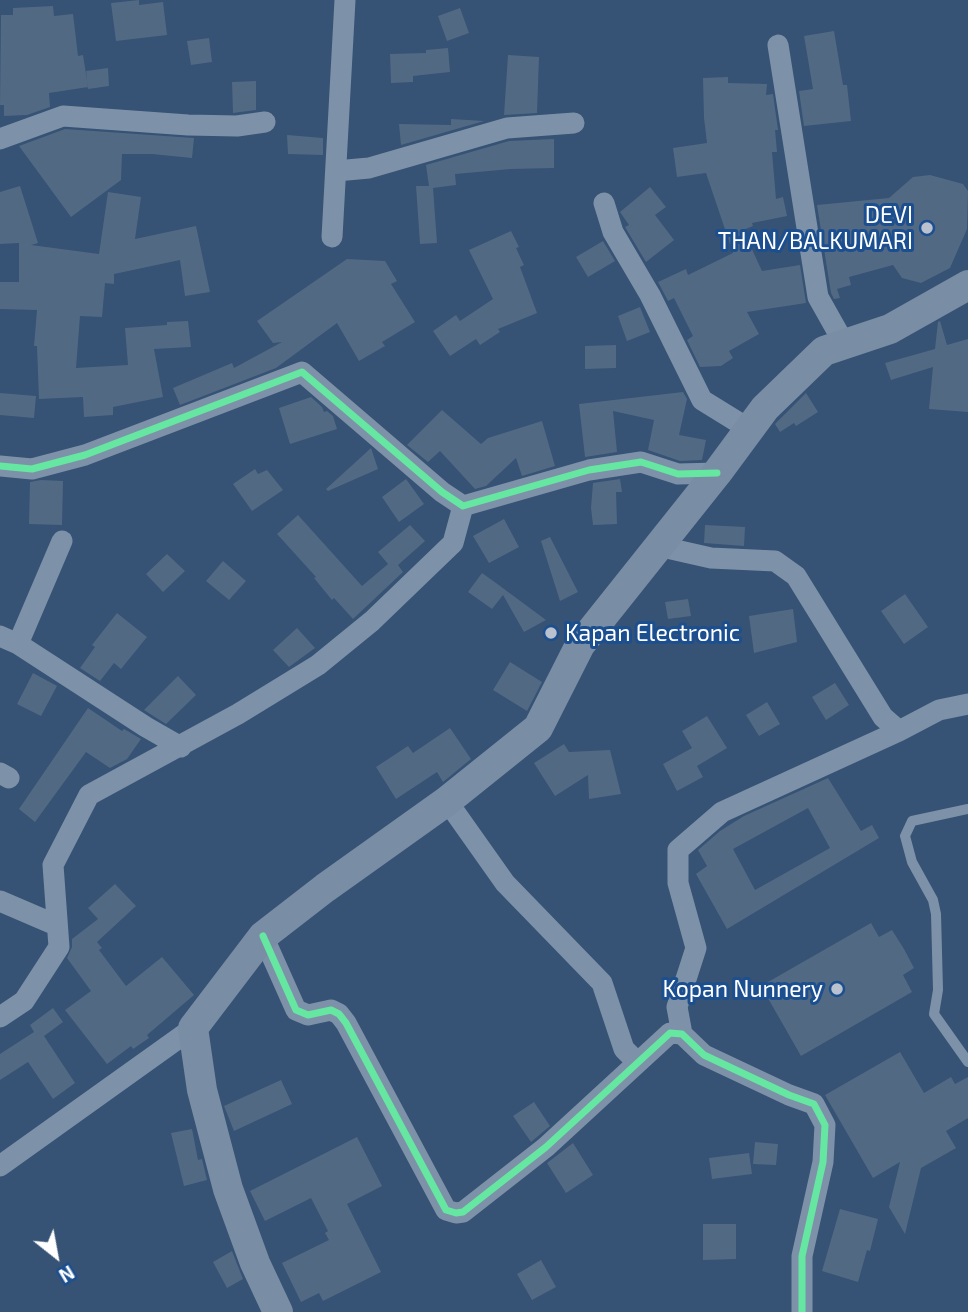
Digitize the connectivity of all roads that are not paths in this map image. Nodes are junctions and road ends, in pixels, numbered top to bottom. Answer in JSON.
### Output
{"nodes":[{"id":1,"x":345,"y":0,"type":"edge"},
{"id":2,"x":778,"y":45,"type":"dead end"},
{"id":3,"x":265,"y":122,"type":"dead end"},
{"id":4,"x":574,"y":123,"type":"dead end"},
{"id":5,"x":0,"y":139,"type":"edge"},
{"id":6,"x":336,"y":171,"type":"junction"},
{"id":7,"x":604,"y":203,"type":"dead end"},
{"id":8,"x":332,"y":237,"type":"dead end"},
{"id":9,"x":968,"y":285,"type":"edge"},
{"id":10,"x":845,"y":345,"type":"junction"},
{"id":11,"x":748,"y":429,"type":"junction"},
{"id":12,"x":0,"y":466,"type":"edge"},
{"id":13,"x":716,"y":473,"type":"junction"},
{"id":14,"x":463,"y":506,"type":"junction"},
{"id":15,"x":62,"y":541,"type":"dead end"},
{"id":16,"x":658,"y":546,"type":"junction"},
{"id":17,"x":9,"y":640,"type":"edge"},
{"id":18,"x":968,"y":704,"type":"edge"},
{"id":19,"x":900,"y":730,"type":"junction"},
{"id":20,"x":181,"y":747,"type":"junction"},
{"id":21,"x":447,"y":800,"type":"junction"},
{"id":22,"x":968,"y":808,"type":"edge"},
{"id":23,"x":0,"y":901,"type":"edge"},
{"id":24,"x":56,"y":925,"type":"junction"},
{"id":25,"x":263,"y":936,"type":"junction"},
{"id":26,"x":0,"y":1017,"type":"edge"},
{"id":27,"x":193,"y":1028,"type":"junction"},
{"id":28,"x":679,"y":1033,"type":"junction"},
{"id":29,"x":637,"y":1062,"type":"junction"},
{"id":30,"x":968,"y":1062,"type":"edge"},
{"id":31,"x":0,"y":1166,"type":"edge"},
{"id":32,"x":278,"y":1312,"type":"edge"},
{"id":33,"x":802,"y":1312,"type":"edge"}],
"edges":[{"from":1,"to":6,"type":"street"},
{"from":2,"to":10,"type":"street"},
{"from":3,"to":5,"type":"street"},
{"from":4,"to":6,"type":"street"},
{"from":6,"to":8,"type":"street"},
{"from":7,"to":11,"type":"street"},
{"from":9,"to":10,"type":"main road"},
{"from":10,"to":11,"type":"main road"},
{"from":11,"to":13,"type":"main road"},
{"from":12,"to":14,"type":"street"},
{"from":13,"to":14,"type":"street"},
{"from":13,"to":16,"type":"main road"},
{"from":14,"to":20,"type":"street"},
{"from":15,"to":17,"type":"street"},
{"from":16,"to":19,"type":"street"},
{"from":16,"to":21,"type":"main road"},
{"from":17,"to":20,"type":"street"},
{"from":18,"to":19,"type":"street"},
{"from":19,"to":28,"type":"street"},
{"from":20,"to":24,"type":"street"},
{"from":21,"to":25,"type":"main road"},
{"from":21,"to":29,"type":"street"},
{"from":22,"to":30,"type":"lane"},
{"from":23,"to":24,"type":"street"},
{"from":24,"to":26,"type":"street"},
{"from":25,"to":27,"type":"main road"},
{"from":25,"to":29,"type":"street"},
{"from":27,"to":31,"type":"street"},
{"from":27,"to":32,"type":"main road"},
{"from":28,"to":29,"type":"street"},
{"from":28,"to":33,"type":"street"}]}
